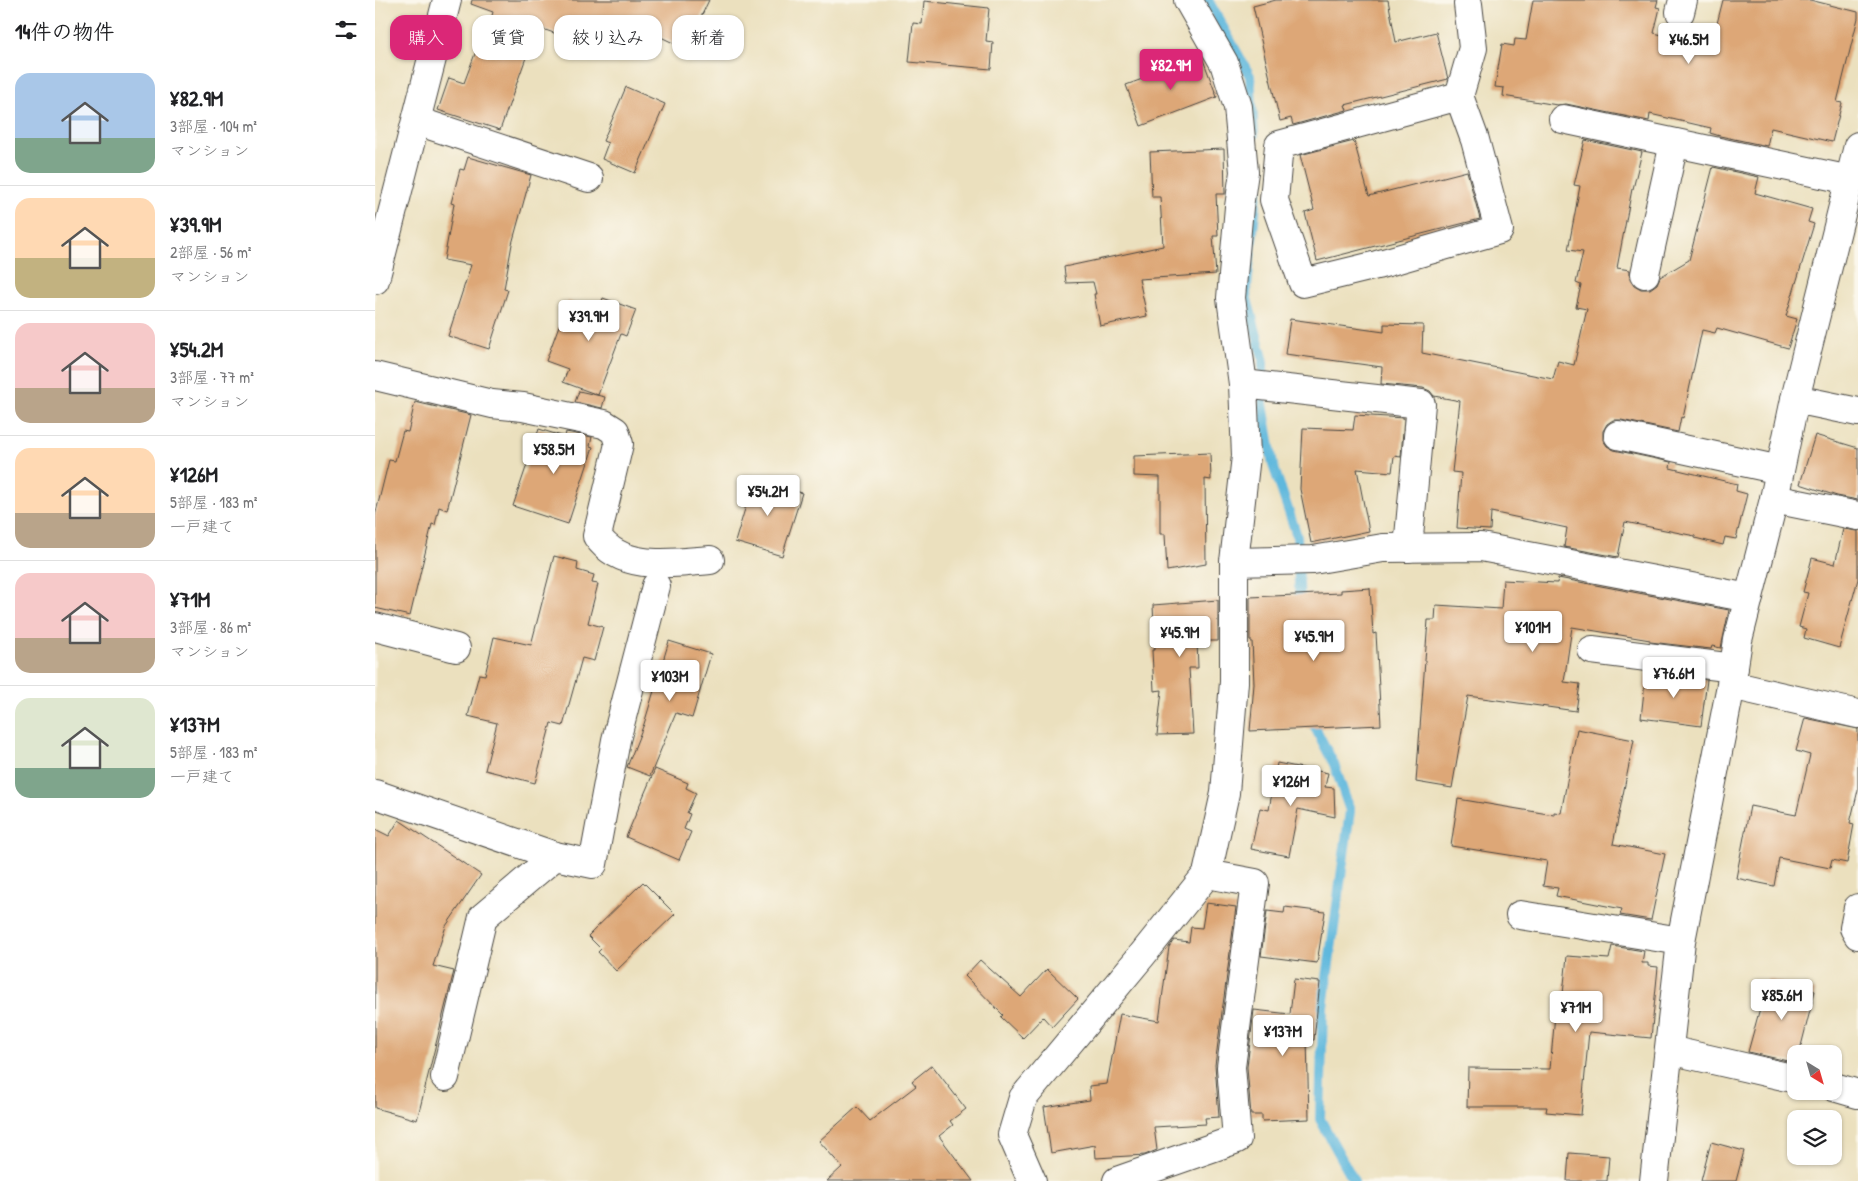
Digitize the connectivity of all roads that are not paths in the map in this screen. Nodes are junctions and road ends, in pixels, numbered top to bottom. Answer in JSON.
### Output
{"nodes":[{"id":1,"x":447,"y":0,"type":"edge"},
{"id":2,"x":1188,"y":0,"type":"edge"},
{"id":3,"x":1468,"y":4,"type":"dead end"},
{"id":4,"x":1459,"y":96,"type":"junction"},
{"id":5,"x":1563,"y":119,"type":"dead end"},
{"id":6,"x":417,"y":121,"type":"junction"},
{"id":7,"x":1674,"y":143,"type":"junction"},
{"id":8,"x":1858,"y":146,"type":"edge"},
{"id":9,"x":589,"y":178,"type":"dead end"},
{"id":10,"x":1851,"y":191,"type":"edge"},
{"id":11,"x":1274,"y":200,"type":"junction"},
{"id":12,"x":1240,"y":206,"type":"junction"},
{"id":13,"x":1645,"y":274,"type":"dead end"},
{"id":14,"x":375,"y":280,"type":"edge"},
{"id":15,"x":375,"y":376,"type":"edge"},
{"id":16,"x":1249,"y":385,"type":"junction"},
{"id":17,"x":1795,"y":399,"type":"junction"},
{"id":18,"x":1858,"y":412,"type":"edge"},
{"id":19,"x":1618,"y":435,"type":"dead end"},
{"id":20,"x":1780,"y":470,"type":"junction"},
{"id":21,"x":1774,"y":499,"type":"junction"},
{"id":22,"x":1858,"y":516,"type":"edge"},
{"id":23,"x":1408,"y":548,"type":"junction"},
{"id":24,"x":710,"y":560,"type":"dead end"},
{"id":25,"x":1234,"y":562,"type":"junction"},
{"id":26,"x":656,"y":586,"type":"dead end"},
{"id":27,"x":1749,"y":598,"type":"junction"},
{"id":28,"x":375,"y":628,"type":"edge"},
{"id":29,"x":456,"y":648,"type":"dead end"},
{"id":30,"x":1591,"y":650,"type":"dead end"},
{"id":31,"x":1733,"y":677,"type":"junction"},
{"id":32,"x":1858,"y":714,"type":"edge"},
{"id":33,"x":375,"y":794,"type":"edge"},
{"id":34,"x":555,"y":856,"type":"junction"},
{"id":35,"x":1207,"y":874,"type":"junction"},
{"id":36,"x":1858,"y":908,"type":"edge"},
{"id":37,"x":1520,"y":916,"type":"dead end"},
{"id":38,"x":1858,"y":935,"type":"edge"},
{"id":39,"x":1681,"y":941,"type":"junction"},
{"id":40,"x":1669,"y":1050,"type":"junction"},
{"id":41,"x":445,"y":1077,"type":"dead end"},
{"id":42,"x":1787,"y":1077,"type":"edge"},
{"id":43,"x":1032,"y":1181,"type":"edge"},
{"id":44,"x":1117,"y":1181,"type":"edge"},
{"id":45,"x":1654,"y":1181,"type":"edge"}],
"edges":[{"from":1,"to":6,"type":"street"},
{"from":2,"to":12,"type":"street"},
{"from":3,"to":4,"type":"street"},
{"from":4,"to":11,"type":"street"},
{"from":4,"to":11,"type":"street"},
{"from":5,"to":7,"type":"street"},
{"from":6,"to":9,"type":"street"},
{"from":6,"to":14,"type":"street"},
{"from":7,"to":10,"type":"street"},
{"from":7,"to":13,"type":"street"},
{"from":8,"to":10,"type":"street"},
{"from":10,"to":17,"type":"street"},
{"from":11,"to":12,"type":"street"},
{"from":12,"to":16,"type":"street"},
{"from":15,"to":24,"type":"street"},
{"from":16,"to":23,"type":"street"},
{"from":16,"to":25,"type":"street"},
{"from":17,"to":18,"type":"street"},
{"from":17,"to":20,"type":"street"},
{"from":19,"to":20,"type":"street"},
{"from":20,"to":21,"type":"street"},
{"from":21,"to":22,"type":"street"},
{"from":21,"to":27,"type":"street"},
{"from":23,"to":25,"type":"street"},
{"from":23,"to":27,"type":"street"},
{"from":25,"to":35,"type":"street"},
{"from":26,"to":34,"type":"street"},
{"from":27,"to":31,"type":"street"},
{"from":28,"to":29,"type":"street"},
{"from":30,"to":31,"type":"street"},
{"from":31,"to":32,"type":"street"},
{"from":31,"to":39,"type":"street"},
{"from":33,"to":34,"type":"street"},
{"from":34,"to":41,"type":"street"},
{"from":35,"to":43,"type":"street"},
{"from":35,"to":44,"type":"street"},
{"from":36,"to":38,"type":"street"},
{"from":37,"to":39,"type":"street"},
{"from":39,"to":40,"type":"street"},
{"from":40,"to":42,"type":"street"},
{"from":40,"to":45,"type":"street"}]}
